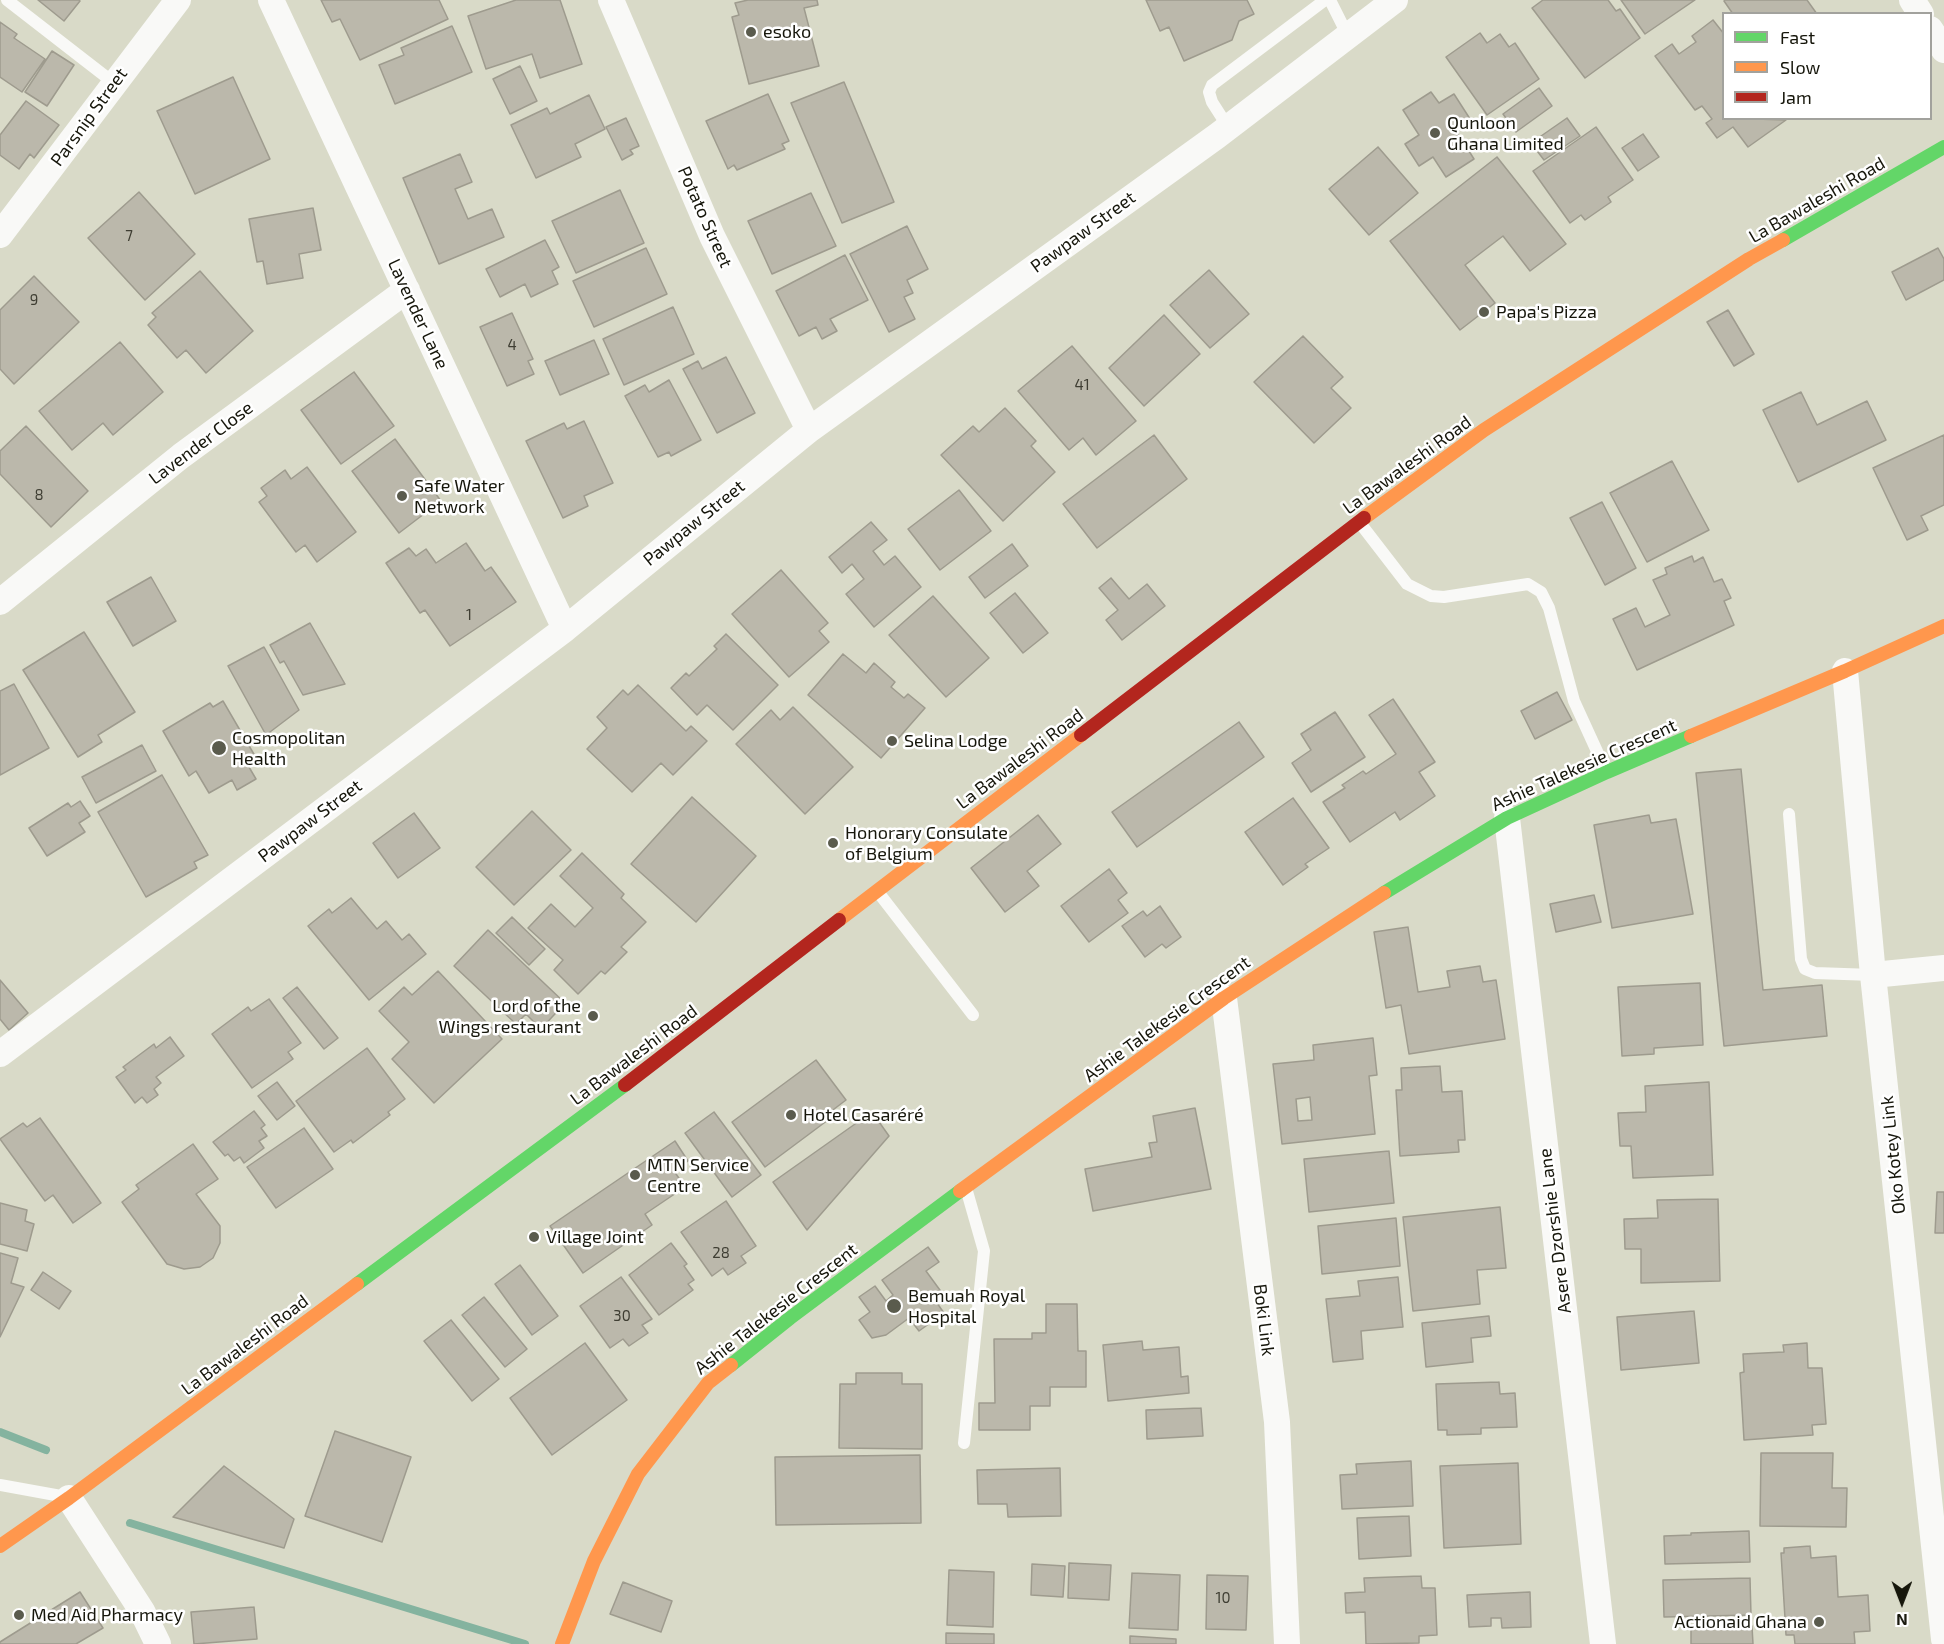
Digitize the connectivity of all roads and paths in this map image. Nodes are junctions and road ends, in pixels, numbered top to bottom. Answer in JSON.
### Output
{"nodes":[{"id":1,"x":7,"y":0,"type":"edge"},
{"id":2,"x":178,"y":0,"type":"edge"},
{"id":3,"x":271,"y":0,"type":"edge"},
{"id":4,"x":611,"y":0,"type":"edge"},
{"id":5,"x":1328,"y":0,"type":"edge"},
{"id":6,"x":1395,"y":0,"type":"edge"},
{"id":7,"x":1932,"y":32,"type":"edge"},
{"id":8,"x":1348,"y":36,"type":"junction"},
{"id":9,"x":1944,"y":50,"type":"edge"},
{"id":10,"x":114,"y":83,"type":"junction"},
{"id":11,"x":1228,"y":127,"type":"junction"},
{"id":12,"x":1944,"y":147,"type":"edge"},
{"id":13,"x":0,"y":235,"type":"edge"},
{"id":14,"x":407,"y":290,"type":"junction"},
{"id":15,"x":809,"y":430,"type":"junction"},
{"id":16,"x":1359,"y":522,"type":"junction"},
{"id":17,"x":0,"y":602,"type":"edge"},
{"id":18,"x":1944,"y":626,"type":"edge"},
{"id":19,"x":565,"y":629,"type":"junction"},
{"id":20,"x":1845,"y":671,"type":"junction"},
{"id":21,"x":1606,"y":772,"type":"junction"},
{"id":22,"x":1790,"y":814,"type":"dead end"},
{"id":23,"x":1507,"y":818,"type":"junction"},
{"id":24,"x":877,"y":891,"type":"junction"},
{"id":25,"x":1944,"y":968,"type":"edge"},
{"id":26,"x":1874,"y":975,"type":"junction"},
{"id":27,"x":1224,"y":998,"type":"junction"},
{"id":28,"x":972,"y":1015,"type":"dead end"},
{"id":29,"x":0,"y":1054,"type":"edge"},
{"id":30,"x":966,"y":1187,"type":"junction"},
{"id":31,"x":964,"y":1443,"type":"dead end"},
{"id":32,"x":0,"y":1485,"type":"edge"},
{"id":33,"x":69,"y":1498,"type":"junction"},
{"id":34,"x":0,"y":1546,"type":"edge"},
{"id":35,"x":1944,"y":1639,"type":"edge"},
{"id":36,"x":158,"y":1644,"type":"edge"},
{"id":37,"x":562,"y":1644,"type":"edge"},
{"id":38,"x":1287,"y":1644,"type":"edge"},
{"id":39,"x":1603,"y":1644,"type":"edge"}],
"edges":[{"from":1,"to":10,"type":"lane"},
{"from":2,"to":10,"type":"street","name":"Parsnip Street"},
{"from":3,"to":14,"type":"street","name":"Lavender Lane"},
{"from":4,"to":15,"type":"street","name":"Potato Street"},
{"from":5,"to":8,"type":"lane"},
{"from":5,"to":11,"type":"lane"},
{"from":6,"to":8,"type":"street","name":"Pawpaw Street"},
{"from":7,"to":9,"type":"street"},
{"from":8,"to":11,"type":"street","name":"Pawpaw Street"},
{"from":10,"to":13,"type":"street","name":"Parsnip Street"},
{"from":11,"to":15,"type":"street","name":"Pawpaw Street"},
{"from":12,"to":16,"type":"main road","name":"La Bawaleshi Road"},
{"from":14,"to":17,"type":"street","name":"Lavender Close"},
{"from":14,"to":19,"type":"street","name":"Lavender Lane"},
{"from":15,"to":19,"type":"street","name":"Pawpaw Street"},
{"from":16,"to":21,"type":"lane"},
{"from":16,"to":24,"type":"main road","name":"La Bawaleshi Road"},
{"from":18,"to":20,"type":"main road","name":"Ashie Talekesie Crescent"},
{"from":19,"to":29,"type":"street","name":"Pawpaw Street"},
{"from":20,"to":21,"type":"main road","name":"Ashie Talekesie Crescent"},
{"from":20,"to":26,"type":"street","name":"Oko Kotey Link"},
{"from":21,"to":23,"type":"main road","name":"Ashie Talekesie Crescent"},
{"from":22,"to":26,"type":"lane"},
{"from":23,"to":27,"type":"main road","name":"Ashie Talekesie Crescent"},
{"from":23,"to":39,"type":"street","name":"Asere Dzorshie Lane"},
{"from":24,"to":28,"type":"lane"},
{"from":24,"to":33,"type":"main road","name":"La Bawaleshi Road"},
{"from":25,"to":26,"type":"street"},
{"from":26,"to":35,"type":"street","name":"Oko Kotey Link"},
{"from":27,"to":30,"type":"main road","name":"Ashie Talekesie Crescent"},
{"from":27,"to":38,"type":"street","name":"Boki Link"},
{"from":30,"to":31,"type":"lane"},
{"from":30,"to":37,"type":"main road","name":"Ashie Talekesie Crescent"},
{"from":32,"to":33,"type":"lane"},
{"from":33,"to":34,"type":"main road","name":"La Bawaleshi Road"},
{"from":33,"to":36,"type":"street"}]}
